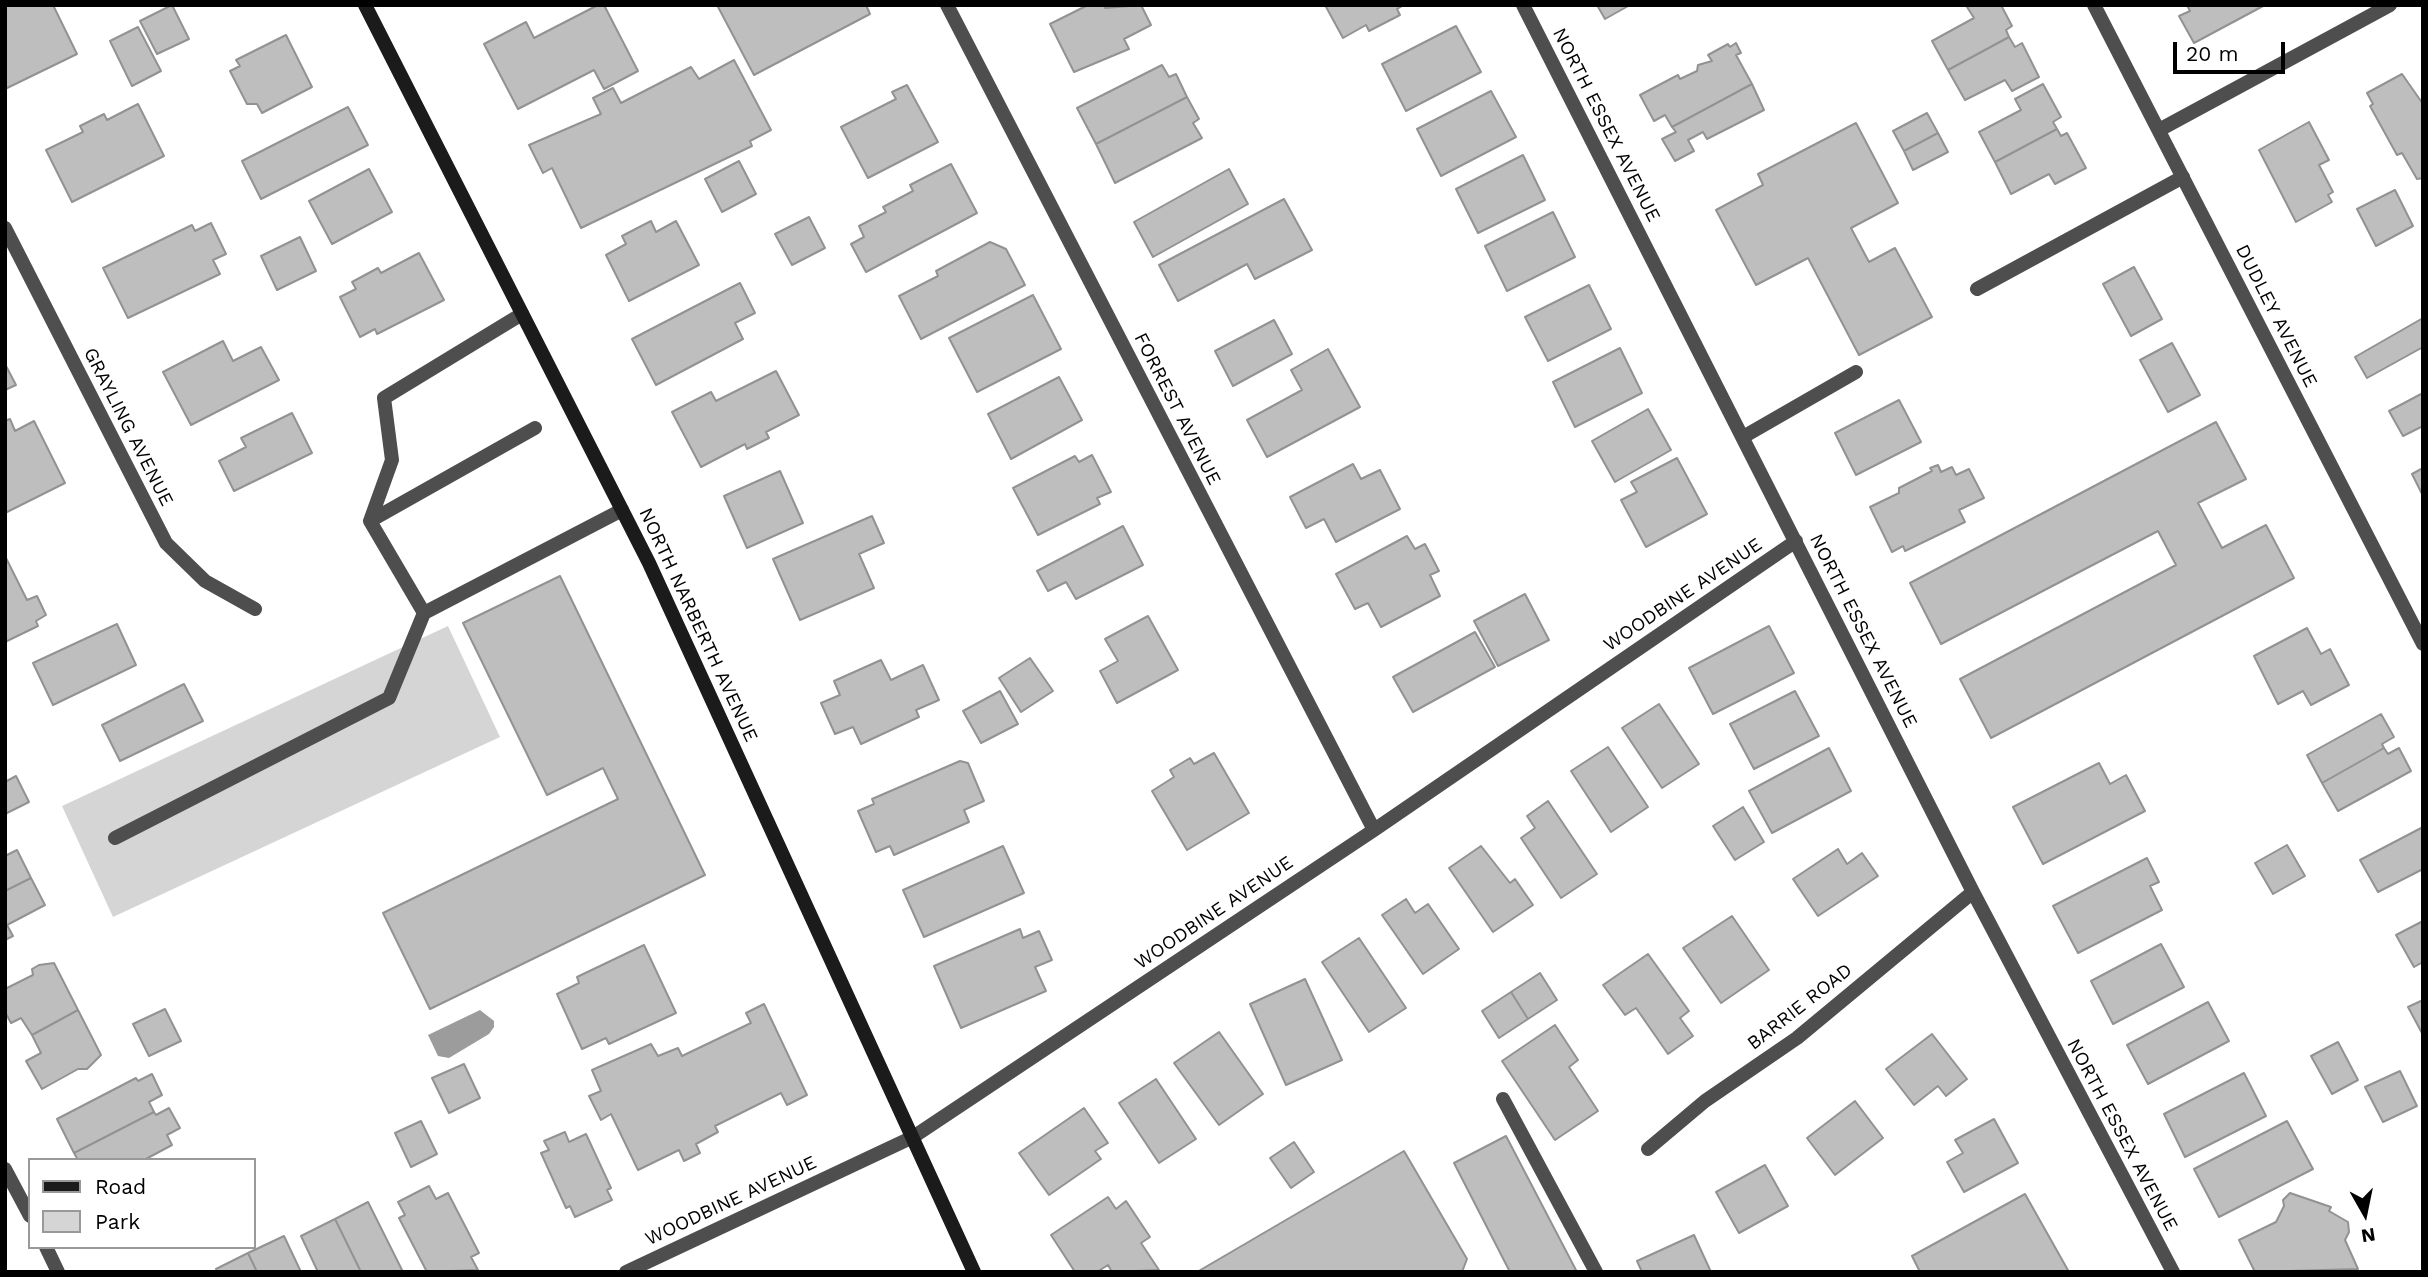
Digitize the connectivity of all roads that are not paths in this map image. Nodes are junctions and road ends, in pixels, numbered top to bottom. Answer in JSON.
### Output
{"nodes":[{"id":1,"x":365,"y":5,"type":"edge"},
{"id":2,"x":947,"y":5,"type":"edge"},
{"id":3,"x":1522,"y":5,"type":"edge"},
{"id":4,"x":2094,"y":5,"type":"edge"},
{"id":5,"x":2390,"y":5,"type":"edge"},
{"id":6,"x":2159,"y":130,"type":"junction"},
{"id":7,"x":2182,"y":177,"type":"junction"},
{"id":8,"x":5,"y":228,"type":"edge"},
{"id":9,"x":1977,"y":289,"type":"dead end"},
{"id":10,"x":522,"y":314,"type":"junction"},
{"id":11,"x":1856,"y":372,"type":"dead end"},
{"id":12,"x":535,"y":428,"type":"dead end"},
{"id":13,"x":1743,"y":437,"type":"junction"},
{"id":14,"x":622,"y":510,"type":"junction"},
{"id":15,"x":370,"y":521,"type":"junction"},
{"id":16,"x":1796,"y":541,"type":"junction"},
{"id":17,"x":255,"y":609,"type":"dead end"},
{"id":18,"x":424,"y":613,"type":"junction"},
{"id":19,"x":2423,"y":644,"type":"edge"},
{"id":20,"x":1374,"y":830,"type":"junction"},
{"id":21,"x":115,"y":838,"type":"dead end"},
{"id":22,"x":1973,"y":892,"type":"junction"},
{"id":23,"x":1503,"y":1099,"type":"dead end"},
{"id":24,"x":913,"y":1137,"type":"junction"},
{"id":25,"x":1648,"y":1149,"type":"dead end"},
{"id":26,"x":5,"y":1169,"type":"edge"},
{"id":27,"x":28,"y":1212,"type":"edge"},
{"id":28,"x":47,"y":1249,"type":"edge"},
{"id":29,"x":58,"y":1272,"type":"edge"},
{"id":30,"x":626,"y":1272,"type":"edge"},
{"id":31,"x":974,"y":1272,"type":"edge"},
{"id":32,"x":1596,"y":1272,"type":"edge"},
{"id":33,"x":2173,"y":1272,"type":"edge"}],
"edges":[{"from":1,"to":10,"type":"street","name":"NORTH NARBERTH AVENUE"},
{"from":2,"to":20,"type":"street","name":"FORREST AVENUE"},
{"from":3,"to":13,"type":"street","name":"NORTH ESSEX AVENUE"},
{"from":4,"to":6,"type":"street","name":"DUDLEY AVENUE"},
{"from":5,"to":6,"type":"street"},
{"from":6,"to":7,"type":"street","name":"DUDLEY AVENUE"},
{"from":7,"to":9,"type":"street"},
{"from":7,"to":19,"type":"street","name":"DUDLEY AVENUE"},
{"from":8,"to":17,"type":"street","name":"GRAYLING AVENUE"},
{"from":10,"to":14,"type":"street","name":"NORTH NARBERTH AVENUE"},
{"from":10,"to":15,"type":"street"},
{"from":11,"to":13,"type":"street"},
{"from":12,"to":15,"type":"street"},
{"from":13,"to":16,"type":"street","name":"NORTH ESSEX AVENUE"},
{"from":14,"to":18,"type":"street"},
{"from":14,"to":24,"type":"street","name":"NORTH NARBERTH AVENUE"},
{"from":15,"to":18,"type":"street"},
{"from":16,"to":20,"type":"street","name":"WOODBINE AVENUE"},
{"from":16,"to":22,"type":"street","name":"NORTH ESSEX AVENUE"},
{"from":18,"to":21,"type":"street"},
{"from":20,"to":24,"type":"street","name":"WOODBINE AVENUE"},
{"from":22,"to":25,"type":"street","name":"BARRIE ROAD"},
{"from":22,"to":33,"type":"street","name":"NORTH ESSEX AVENUE"},
{"from":23,"to":32,"type":"street"},
{"from":24,"to":30,"type":"street","name":"WOODBINE AVENUE"},
{"from":24,"to":31,"type":"street","name":"NORTH NARBERTH AVENUE"},
{"from":26,"to":27,"type":"street"},
{"from":28,"to":29,"type":"street"}]}
